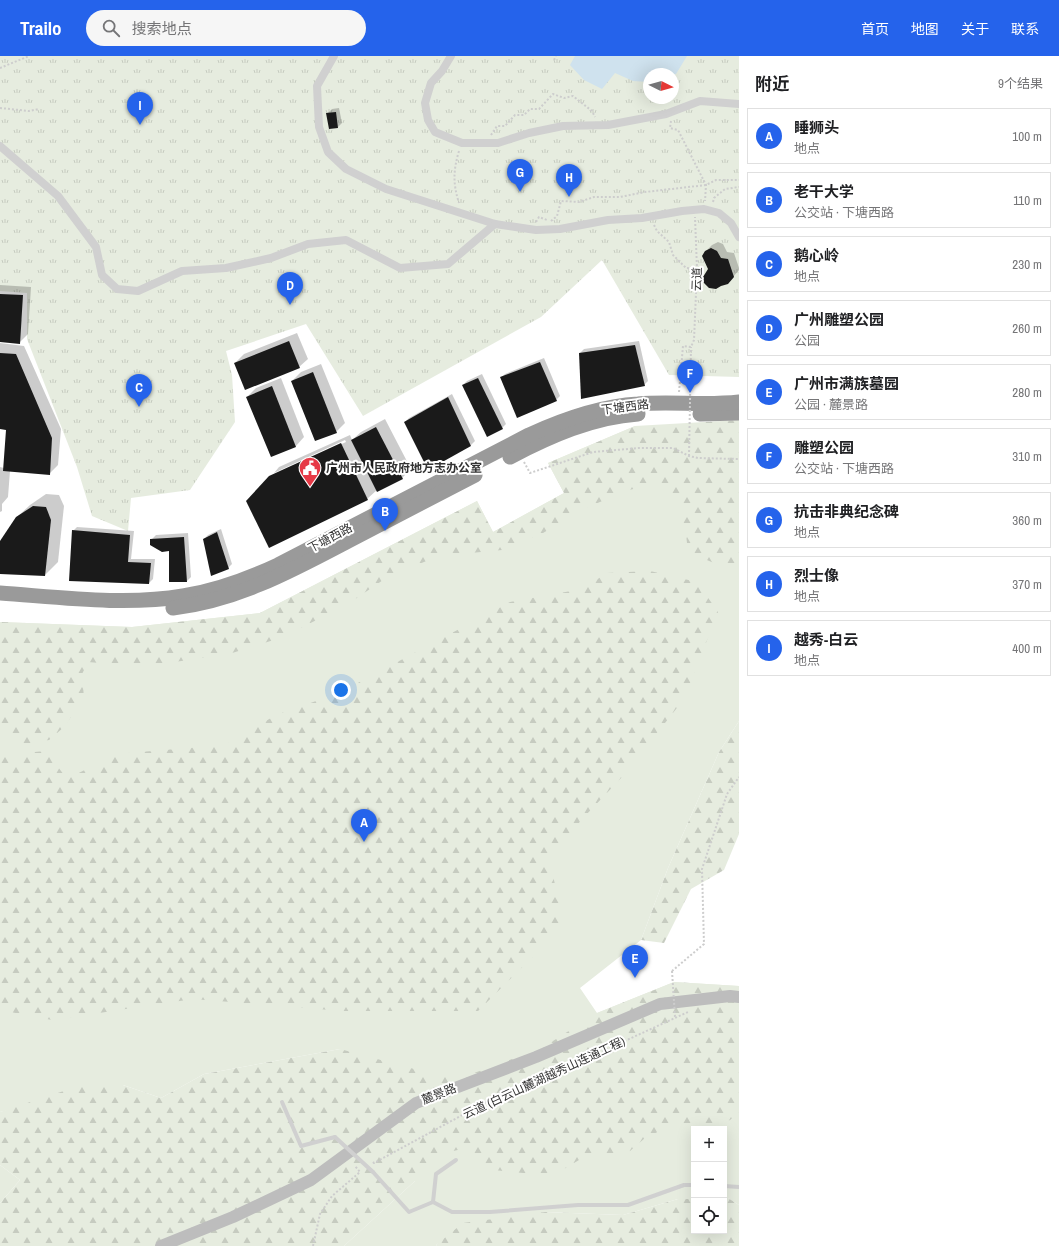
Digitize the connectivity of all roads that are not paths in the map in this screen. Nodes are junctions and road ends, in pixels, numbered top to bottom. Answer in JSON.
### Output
{"nodes":[{"id":1,"x":334,"y":56,"type":"edge"},
{"id":2,"x":451,"y":56,"type":"edge"},
{"id":3,"x":739,"y":104,"type":"edge"},
{"id":4,"x":0,"y":146,"type":"edge"},
{"id":5,"x":495,"y":224,"type":"junction"},
{"id":6,"x":739,"y":237,"type":"edge"},
{"id":7,"x":739,"y":402,"type":"edge"},
{"id":8,"x":739,"y":414,"type":"edge"},
{"id":9,"x":0,"y":593,"type":"edge"},
{"id":10,"x":0,"y":603,"type":"edge"},
{"id":11,"x":739,"y":996,"type":"edge"},
{"id":12,"x":282,"y":1102,"type":"dead end"},
{"id":13,"x":456,"y":1160,"type":"dead end"},
{"id":14,"x":691,"y":1185,"type":"edge"},
{"id":15,"x":727,"y":1186,"type":"edge"},
{"id":16,"x":739,"y":1187,"type":"edge"},
{"id":17,"x":433,"y":1202,"type":"junction"},
{"id":18,"x":161,"y":1246,"type":"edge"}],
"edges":[{"from":1,"to":5,"type":"street"},
{"from":2,"to":3,"type":"street"},
{"from":4,"to":5,"type":"street"},
{"from":5,"to":6,"type":"street"},
{"from":7,"to":9,"type":"highway","name":"下塘西路"},
{"from":8,"to":10,"type":"highway","name":"下塘西路"},
{"from":11,"to":18,"type":"street","name":"麓景路"},
{"from":12,"to":17,"type":"lane","bridge":true},
{"from":13,"to":17,"type":"lane"},
{"from":14,"to":17,"type":"lane"},
{"from":15,"to":16,"type":"lane"}]}
